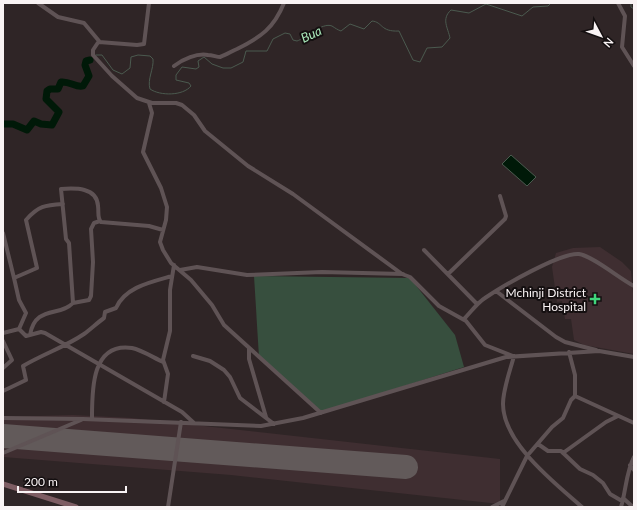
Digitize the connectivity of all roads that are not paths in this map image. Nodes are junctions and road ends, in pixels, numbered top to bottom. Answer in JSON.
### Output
{"nodes":[{"id":1,"x":38,"y":3,"type":"edge"},
{"id":2,"x":149,"y":3,"type":"edge"},
{"id":3,"x":284,"y":3,"type":"edge"},
{"id":4,"x":618,"y":3,"type":"edge"},
{"id":5,"x":99,"y":42,"type":"junction"},
{"id":6,"x":174,"y":66,"type":"dead end"},
{"id":7,"x":634,"y":66,"type":"edge"},
{"id":8,"x":149,"y":103,"type":"junction"},
{"id":9,"x":500,"y":196,"type":"dead end"},
{"id":10,"x":62,"y":204,"type":"junction"},
{"id":11,"x":100,"y":220,"type":"junction"},
{"id":12,"x":163,"y":230,"type":"junction"},
{"id":13,"x":3,"y":232,"type":"edge"},
{"id":14,"x":424,"y":250,"type":"dead end"},
{"id":15,"x":174,"y":265,"type":"junction"},
{"id":16,"x":180,"y":270,"type":"junction"},
{"id":17,"x":403,"y":274,"type":"junction"},
{"id":18,"x":448,"y":274,"type":"junction"},
{"id":19,"x":172,"y":276,"type":"junction"},
{"id":20,"x":14,"y":278,"type":"junction"},
{"id":21,"x":634,"y":286,"type":"edge"},
{"id":22,"x":496,"y":291,"type":"junction"},
{"id":23,"x":73,"y":303,"type":"junction"},
{"id":24,"x":477,"y":304,"type":"junction"},
{"id":25,"x":464,"y":320,"type":"junction"},
{"id":26,"x":19,"y":329,"type":"junction"},
{"id":27,"x":3,"y":333,"type":"edge"},
{"id":28,"x":30,"y":335,"type":"junction"},
{"id":29,"x":3,"y":341,"type":"edge"},
{"id":30,"x":62,"y":344,"type":"junction"},
{"id":31,"x":249,"y":348,"type":"junction"},
{"id":32,"x":599,"y":351,"type":"junction"},
{"id":33,"x":569,"y":352,"type":"junction"},
{"id":34,"x":193,"y":356,"type":"dead end"},
{"id":35,"x":514,"y":356,"type":"junction"},
{"id":36,"x":634,"y":357,"type":"edge"},
{"id":37,"x":163,"y":362,"type":"junction"},
{"id":38,"x":98,"y":365,"type":"junction"},
{"id":39,"x":3,"y":368,"type":"edge"},
{"id":40,"x":3,"y":391,"type":"edge"},
{"id":41,"x":576,"y":396,"type":"junction"},
{"id":42,"x":164,"y":402,"type":"junction"},
{"id":43,"x":321,"y":413,"type":"junction"},
{"id":44,"x":618,"y":416,"type":"junction"},
{"id":45,"x":267,"y":417,"type":"junction"},
{"id":46,"x":3,"y":418,"type":"edge"},
{"id":47,"x":83,"y":419,"type":"junction"},
{"id":48,"x":92,"y":419,"type":"junction"},
{"id":49,"x":181,"y":422,"type":"junction"},
{"id":50,"x":194,"y":423,"type":"junction"},
{"id":51,"x":634,"y":423,"type":"edge"},
{"id":52,"x":274,"y":424,"type":"junction"},
{"id":53,"x":538,"y":444,"type":"junction"},
{"id":54,"x":3,"y":453,"type":"edge"},
{"id":55,"x":563,"y":453,"type":"junction"},
{"id":56,"x":527,"y":456,"type":"junction"},
{"id":57,"x":634,"y":457,"type":"edge"},
{"id":58,"x":630,"y":465,"type":"junction"},
{"id":59,"x":634,"y":470,"type":"edge"},
{"id":60,"x":3,"y":484,"type":"edge"},
{"id":61,"x":623,"y":500,"type":"junction"},
{"id":62,"x":504,"y":501,"type":"junction"},
{"id":63,"x":76,"y":507,"type":"edge"},
{"id":64,"x":168,"y":507,"type":"edge"},
{"id":65,"x":492,"y":507,"type":"edge"},
{"id":66,"x":502,"y":507,"type":"edge"},
{"id":67,"x":582,"y":507,"type":"edge"},
{"id":68,"x":620,"y":507,"type":"edge"},
{"id":69,"x":633,"y":507,"type":"edge"}],
"edges":[{"from":1,"to":5,"type":"street"},
{"from":2,"to":5,"type":"street"},
{"from":3,"to":6,"type":"street"},
{"from":4,"to":7,"type":"street"},
{"from":5,"to":8,"type":"street"},
{"from":8,"to":12,"type":"street"},
{"from":8,"to":17,"type":"street"},
{"from":9,"to":18,"type":"street"},
{"from":10,"to":11,"type":"street"},
{"from":10,"to":20,"type":"street"},
{"from":10,"to":23,"type":"street"},
{"from":11,"to":12,"type":"street"},
{"from":11,"to":23,"type":"street"},
{"from":12,"to":15,"type":"street"},
{"from":13,"to":20,"type":"street"},
{"from":14,"to":18,"type":"street"},
{"from":15,"to":16,"type":"street"},
{"from":15,"to":19,"type":"street"},
{"from":16,"to":17,"type":"street"},
{"from":16,"to":31,"type":"street"},
{"from":17,"to":25,"type":"street"},
{"from":18,"to":24,"type":"street"},
{"from":19,"to":30,"type":"street"},
{"from":19,"to":37,"type":"street"},
{"from":20,"to":26,"type":"street"},
{"from":21,"to":22,"type":"street"},
{"from":22,"to":24,"type":"street"},
{"from":22,"to":32,"type":"street"},
{"from":23,"to":28,"type":"street"},
{"from":24,"to":25,"type":"street"},
{"from":25,"to":35,"type":"street"},
{"from":26,"to":27,"type":"street"},
{"from":26,"to":28,"type":"street"},
{"from":28,"to":30,"type":"street"},
{"from":29,"to":39,"type":"street"},
{"from":30,"to":38,"type":"street"},
{"from":30,"to":40,"type":"street"},
{"from":31,"to":43,"type":"street"},
{"from":31,"to":45,"type":"street"},
{"from":32,"to":33,"type":"street"},
{"from":32,"to":36,"type":"street"},
{"from":33,"to":35,"type":"street"},
{"from":33,"to":41,"type":"street"},
{"from":34,"to":45,"type":"street"},
{"from":35,"to":43,"type":"street"},
{"from":35,"to":56,"type":"street"},
{"from":37,"to":38,"type":"street"},
{"from":37,"to":42,"type":"street"},
{"from":38,"to":42,"type":"street"},
{"from":38,"to":48,"type":"street"},
{"from":41,"to":44,"type":"street"},
{"from":41,"to":53,"type":"street"},
{"from":42,"to":50,"type":"street"},
{"from":43,"to":52,"type":"street"},
{"from":44,"to":51,"type":"street"},
{"from":44,"to":55,"type":"street"},
{"from":45,"to":52,"type":"street"},
{"from":46,"to":47,"type":"street"},
{"from":47,"to":48,"type":"street"},
{"from":47,"to":54,"type":"street"},
{"from":48,"to":49,"type":"street"},
{"from":49,"to":50,"type":"street"},
{"from":49,"to":64,"type":"street"},
{"from":50,"to":52,"type":"street"},
{"from":53,"to":55,"type":"street"},
{"from":53,"to":56,"type":"street"},
{"from":55,"to":61,"type":"street"},
{"from":56,"to":62,"type":"street"},
{"from":56,"to":67,"type":"street"},
{"from":57,"to":58,"type":"street"},
{"from":58,"to":59,"type":"street"},
{"from":58,"to":61,"type":"street"},
{"from":60,"to":63,"type":"street"},
{"from":61,"to":68,"type":"street"},
{"from":61,"to":69,"type":"street"},
{"from":62,"to":65,"type":"street"},
{"from":62,"to":66,"type":"street"}]}
